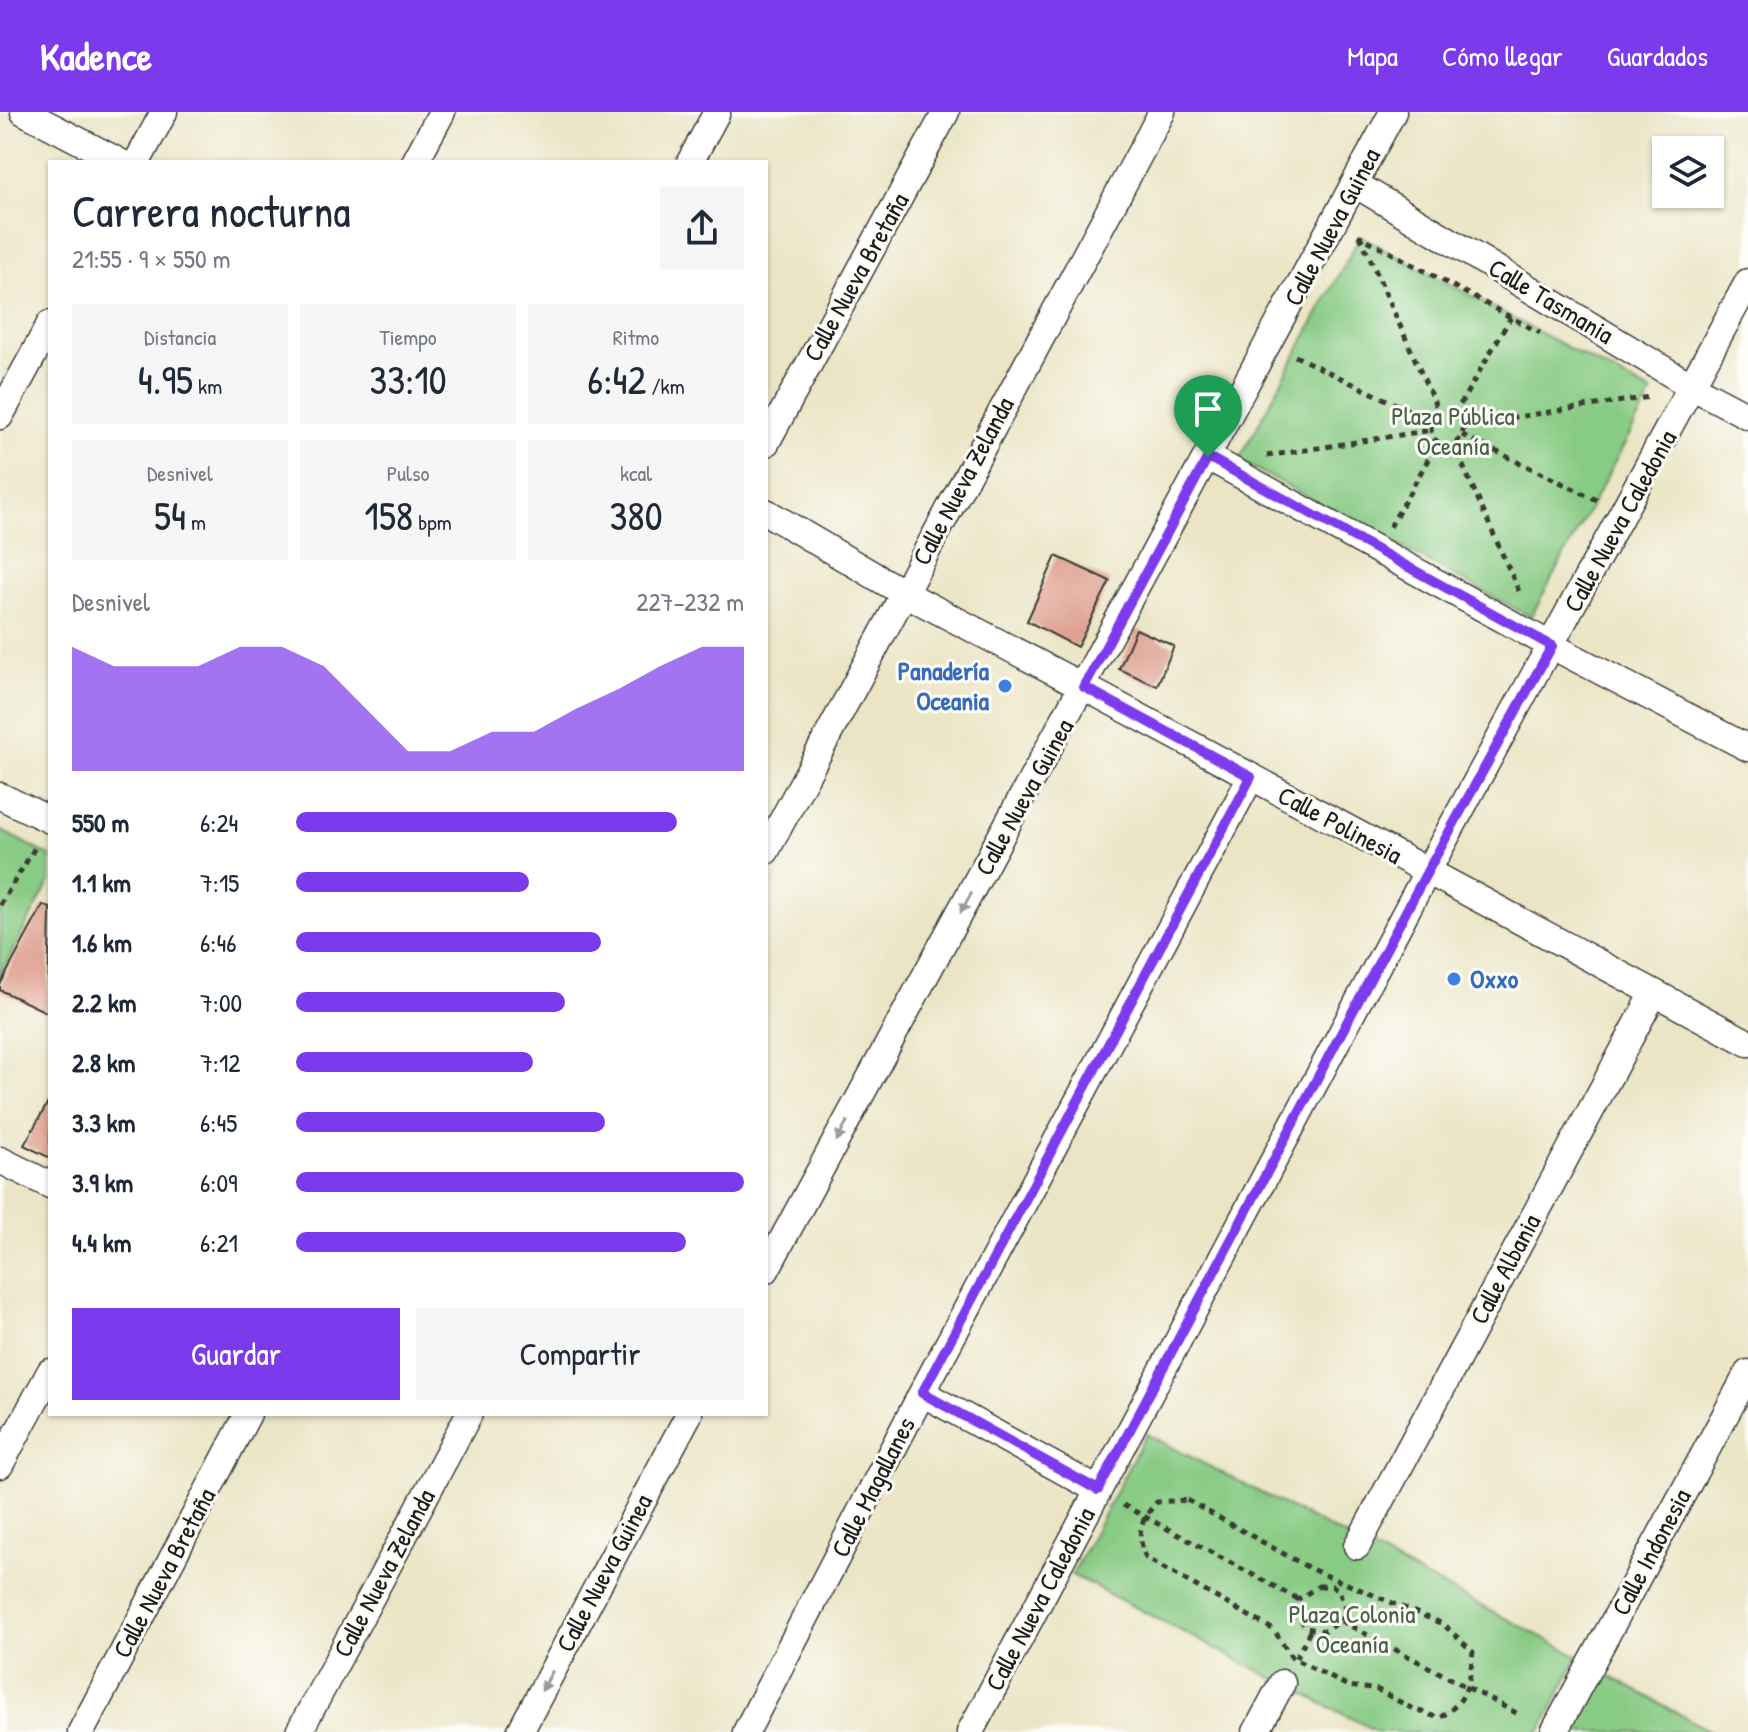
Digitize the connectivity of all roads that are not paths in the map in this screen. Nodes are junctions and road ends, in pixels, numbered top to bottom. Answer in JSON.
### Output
{"nodes":[{"id":1,"x":24,"y":112,"type":"edge"},
{"id":2,"x":164,"y":112,"type":"edge"},
{"id":3,"x":442,"y":112,"type":"edge"},
{"id":4,"x":717,"y":112,"type":"edge"},
{"id":5,"x":946,"y":112,"type":"edge"},
{"id":6,"x":1162,"y":112,"type":"edge"},
{"id":7,"x":1393,"y":112,"type":"edge"},
{"id":8,"x":116,"y":160,"type":"edge"},
{"id":9,"x":138,"y":160,"type":"edge"},
{"id":10,"x":416,"y":160,"type":"edge"},
{"id":11,"x":691,"y":160,"type":"edge"},
{"id":12,"x":1355,"y":184,"type":"junction"},
{"id":13,"x":1748,"y":282,"type":"edge"},
{"id":14,"x":48,"y":328,"type":"edge"},
{"id":15,"x":1693,"y":387,"type":"junction"},
{"id":16,"x":0,"y":416,"type":"edge"},
{"id":17,"x":1748,"y":416,"type":"edge"},
{"id":18,"x":768,"y":439,"type":"edge"},
{"id":19,"x":1208,"y":457,"type":"junction"},
{"id":20,"x":768,"y":513,"type":"edge"},
{"id":21,"x":902,"y":592,"type":"junction"},
{"id":22,"x":1552,"y":646,"type":"junction"},
{"id":23,"x":1084,"y":687,"type":"junction"},
{"id":24,"x":1748,"y":748,"type":"edge"},
{"id":25,"x":1251,"y":777,"type":"junction"},
{"id":26,"x":0,"y":796,"type":"edge"},
{"id":27,"x":46,"y":831,"type":"edge"},
{"id":28,"x":768,"y":847,"type":"edge"},
{"id":29,"x":1427,"y":872,"type":"junction"},
{"id":30,"x":1654,"y":993,"type":"junction"},
{"id":31,"x":1748,"y":1043,"type":"edge"},
{"id":32,"x":0,"y":1160,"type":"edge"},
{"id":33,"x":48,"y":1184,"type":"edge"},
{"id":34,"x":768,"y":1266,"type":"edge"},
{"id":35,"x":1748,"y":1373,"type":"edge"},
{"id":36,"x":48,"y":1376,"type":"edge"},
{"id":37,"x":922,"y":1393,"type":"junction"},
{"id":38,"x":247,"y":1416,"type":"edge"},
{"id":39,"x":468,"y":1416,"type":"edge"},
{"id":40,"x":688,"y":1416,"type":"edge"},
{"id":41,"x":0,"y":1465,"type":"edge"},
{"id":42,"x":1105,"y":1494,"type":"junction"},
{"id":43,"x":1357,"y":1546,"type":"dead end"},
{"id":44,"x":1282,"y":1683,"type":"dead end"},
{"id":45,"x":81,"y":1732,"type":"edge"},
{"id":46,"x":299,"y":1732,"type":"edge"},
{"id":47,"x":520,"y":1732,"type":"edge"},
{"id":48,"x":746,"y":1732,"type":"edge"},
{"id":49,"x":970,"y":1732,"type":"edge"},
{"id":50,"x":1256,"y":1732,"type":"edge"},
{"id":51,"x":1554,"y":1732,"type":"edge"}],
"edges":[{"from":1,"to":8,"type":"street"},
{"from":2,"to":9,"type":"street"},
{"from":3,"to":10,"type":"street"},
{"from":4,"to":11,"type":"street"},
{"from":5,"to":18,"type":"street","name":"Calle Nueva Bretaña"},
{"from":6,"to":21,"type":"street","name":"Calle Nueva Zelanda"},
{"from":7,"to":12,"type":"street","name":"Calle Nueva Guinea"},
{"from":12,"to":15,"type":"street","name":"Calle Tasmania"},
{"from":12,"to":19,"type":"street","name":"Calle Nueva Guinea"},
{"from":13,"to":15,"type":"street","name":"Calle Nueva Caledonia"},
{"from":14,"to":16,"type":"street"},
{"from":15,"to":17,"type":"street","name":"Calle Tasmania"},
{"from":15,"to":22,"type":"street","name":"Calle Nueva Caledonia"},
{"from":19,"to":22,"type":"street"},
{"from":19,"to":23,"type":"street","name":"Calle Nueva Guinea"},
{"from":20,"to":21,"type":"street","name":"Calle Polinesia"},
{"from":21,"to":23,"type":"street","name":"Calle Polinesia"},
{"from":21,"to":28,"type":"street","name":"Calle Nueva Zelanda"},
{"from":22,"to":24,"type":"street"},
{"from":22,"to":29,"type":"street","name":"Calle Nueva Caledonia"},
{"from":23,"to":25,"type":"street","name":"Calle Polinesia"},
{"from":23,"to":34,"type":"street","name":"Calle Nueva Guinea","one_way":true},
{"from":25,"to":29,"type":"street","name":"Calle Polinesia"},
{"from":25,"to":37,"type":"street","name":"Calle Magallanes"},
{"from":26,"to":27,"type":"street"},
{"from":29,"to":30,"type":"street","name":"Calle Polinesia"},
{"from":29,"to":42,"type":"street","name":"Calle Nueva Caledonia"},
{"from":30,"to":31,"type":"street","name":"Calle Polinesia"},
{"from":30,"to":43,"type":"street","name":"Calle Albania"},
{"from":32,"to":33,"type":"street"},
{"from":35,"to":51,"type":"street","name":"Calle Indonesia"},
{"from":36,"to":41,"type":"street"},
{"from":37,"to":42,"type":"street"},
{"from":37,"to":48,"type":"street","name":"Calle Magallanes"},
{"from":38,"to":45,"type":"street","name":"Calle Nueva Bretaña"},
{"from":39,"to":46,"type":"street","name":"Calle Nueva Zelanda"},
{"from":40,"to":47,"type":"street","name":"Calle Nueva Guinea","one_way":true},
{"from":42,"to":49,"type":"street","name":"Calle Nueva Caledonia"},
{"from":44,"to":50,"type":"street"}]}
